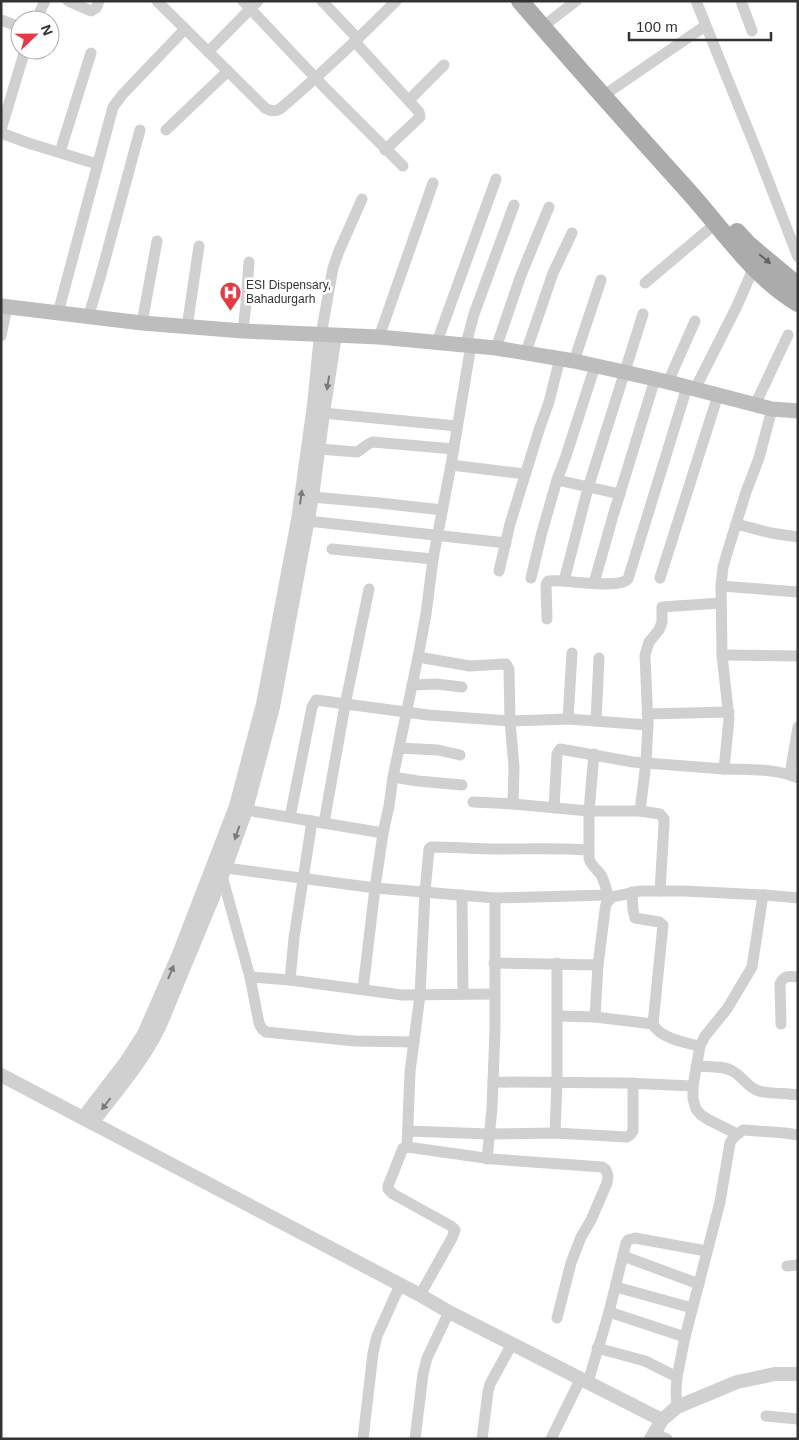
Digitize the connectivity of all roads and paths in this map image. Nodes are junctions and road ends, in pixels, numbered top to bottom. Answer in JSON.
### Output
{"nodes":[{"id":1,"x":68,"y":1,"type":"edge"},
{"id":2,"x":99,"y":1,"type":"edge"},
{"id":3,"x":157,"y":1,"type":"edge"},
{"id":4,"x":322,"y":1,"type":"edge"},
{"id":5,"x":396,"y":1,"type":"edge"},
{"id":6,"x":520,"y":1,"type":"edge"},
{"id":7,"x":534,"y":1,"type":"edge"},
{"id":8,"x":576,"y":1,"type":"edge"},
{"id":9,"x":696,"y":1,"type":"edge"},
{"id":10,"x":741,"y":1,"type":"edge"},
{"id":11,"x":250,"y":4,"type":"edge"},
{"id":12,"x":550,"y":21,"type":"junction"},
{"id":13,"x":705,"y":26,"type":"junction"},
{"id":14,"x":185,"y":29,"type":"junction"},
{"id":15,"x":752,"y":31,"type":"dead end"},
{"id":16,"x":357,"y":40,"type":"junction"},
{"id":17,"x":208,"y":52,"type":"junction"},
{"id":18,"x":91,"y":53,"type":"dead end"},
{"id":19,"x":22,"y":60,"type":"edge"},
{"id":20,"x":444,"y":65,"type":"dead end"},
{"id":21,"x":228,"y":71,"type":"junction"},
{"id":22,"x":316,"y":79,"type":"junction"},
{"id":23,"x":610,"y":91,"type":"junction"},
{"id":24,"x":409,"y":100,"type":"junction"},
{"id":25,"x":140,"y":130,"type":"dead end"},
{"id":26,"x":166,"y":130,"type":"dead end"},
{"id":27,"x":1,"y":131,"type":"edge"},
{"id":28,"x":640,"y":131,"type":"junction"},
{"id":29,"x":385,"y":150,"type":"junction"},
{"id":30,"x":60,"y":152,"type":"junction"},
{"id":31,"x":97,"y":164,"type":"junction"},
{"id":32,"x":403,"y":166,"type":"dead end"},
{"id":33,"x":496,"y":179,"type":"dead end"},
{"id":34,"x":433,"y":183,"type":"dead end"},
{"id":35,"x":362,"y":199,"type":"dead end"},
{"id":36,"x":514,"y":205,"type":"dead end"},
{"id":37,"x":549,"y":207,"type":"dead end"},
{"id":38,"x":715,"y":224,"type":"junction"},
{"id":39,"x":572,"y":233,"type":"dead end"},
{"id":40,"x":157,"y":241,"type":"dead end"},
{"id":41,"x":199,"y":246,"type":"dead end"},
{"id":42,"x":798,"y":257,"type":"edge"},
{"id":43,"x":249,"y":262,"type":"dead end"},
{"id":44,"x":754,"y":267,"type":"junction"},
{"id":45,"x":601,"y":280,"type":"dead end"},
{"id":46,"x":645,"y":283,"type":"dead end"},
{"id":47,"x":798,"y":286,"type":"edge"},
{"id":48,"x":798,"y":303,"type":"edge"},
{"id":49,"x":4,"y":306,"type":"edge"},
{"id":50,"x":58,"y":313,"type":"junction"},
{"id":51,"x":643,"y":314,"type":"dead end"},
{"id":52,"x":88,"y":318,"type":"junction"},
{"id":53,"x":695,"y":321,"type":"dead end"},
{"id":54,"x":142,"y":323,"type":"junction"},
{"id":55,"x":187,"y":327,"type":"junction"},
{"id":56,"x":243,"y":331,"type":"junction"},
{"id":57,"x":328,"y":335,"type":"junction"},
{"id":58,"x":788,"y":335,"type":"dead end"},
{"id":59,"x":1,"y":336,"type":"edge"},
{"id":60,"x":379,"y":338,"type":"junction"},
{"id":61,"x":437,"y":342,"type":"junction"},
{"id":62,"x":469,"y":345,"type":"junction"},
{"id":63,"x":496,"y":348,"type":"junction"},
{"id":64,"x":526,"y":352,"type":"junction"},
{"id":65,"x":567,"y":359,"type":"junction"},
{"id":66,"x":595,"y":366,"type":"junction"},
{"id":67,"x":624,"y":372,"type":"junction"},
{"id":68,"x":662,"y":380,"type":"junction"},
{"id":69,"x":691,"y":388,"type":"junction"},
{"id":70,"x":718,"y":395,"type":"junction"},
{"id":71,"x":755,"y":405,"type":"junction"},
{"id":72,"x":772,"y":409,"type":"junction"},
{"id":73,"x":798,"y":411,"type":"edge"},
{"id":74,"x":323,"y":414,"type":"junction"},
{"id":75,"x":457,"y":426,"type":"junction"},
{"id":76,"x":319,"y":449,"type":"junction"},
{"id":77,"x":454,"y":449,"type":"junction"},
{"id":78,"x":451,"y":465,"type":"junction"},
{"id":79,"x":525,"y":474,"type":"junction"},
{"id":80,"x":557,"y":480,"type":"junction"},
{"id":81,"x":588,"y":488,"type":"junction"},
{"id":82,"x":620,"y":494,"type":"junction"},
{"id":83,"x":312,"y":497,"type":"junction"},
{"id":84,"x":442,"y":510,"type":"junction"},
{"id":85,"x":308,"y":521,"type":"junction"},
{"id":86,"x":736,"y":524,"type":"junction"},
{"id":87,"x":438,"y":536,"type":"junction"},
{"id":88,"x":798,"y":537,"type":"edge"},
{"id":89,"x":506,"y":543,"type":"junction"},
{"id":90,"x":332,"y":549,"type":"dead end"},
{"id":91,"x":433,"y":559,"type":"junction"},
{"id":92,"x":499,"y":572,"type":"dead end"},
{"id":93,"x":531,"y":578,"type":"dead end"},
{"id":94,"x":660,"y":578,"type":"dead end"},
{"id":95,"x":564,"y":581,"type":"junction"},
{"id":96,"x":594,"y":584,"type":"junction"},
{"id":97,"x":721,"y":586,"type":"junction"},
{"id":98,"x":369,"y":589,"type":"dead end"},
{"id":99,"x":798,"y":592,"type":"edge"},
{"id":100,"x":721,"y":603,"type":"junction"},
{"id":101,"x":547,"y":619,"type":"dead end"},
{"id":102,"x":572,"y":653,"type":"dead end"},
{"id":103,"x":722,"y":655,"type":"junction"},
{"id":104,"x":798,"y":656,"type":"edge"},
{"id":105,"x":418,"y":657,"type":"junction"},
{"id":106,"x":599,"y":658,"type":"dead end"},
{"id":107,"x":412,"y":685,"type":"junction"},
{"id":108,"x":462,"y":687,"type":"dead end"},
{"id":109,"x":345,"y":705,"type":"junction"},
{"id":110,"x":407,"y":712,"type":"junction"},
{"id":111,"x":729,"y":712,"type":"junction"},
{"id":112,"x":568,"y":719,"type":"junction"},
{"id":113,"x":648,"y":719,"type":"junction"},
{"id":114,"x":510,"y":721,"type":"junction"},
{"id":115,"x":596,"y":722,"type":"junction"},
{"id":116,"x":798,"y":727,"type":"edge"},
{"id":117,"x":399,"y":748,"type":"junction"},
{"id":118,"x":460,"y":754,"type":"dead end"},
{"id":119,"x":594,"y":754,"type":"junction"},
{"id":120,"x":646,"y":762,"type":"junction"},
{"id":121,"x":724,"y":769,"type":"junction"},
{"id":122,"x":794,"y":776,"type":"edge"},
{"id":123,"x":393,"y":777,"type":"junction"},
{"id":124,"x":462,"y":784,"type":"dead end"},
{"id":125,"x":473,"y":802,"type":"dead end"},
{"id":126,"x":513,"y":804,"type":"junction"},
{"id":127,"x":554,"y":808,"type":"junction"},
{"id":128,"x":246,"y":810,"type":"junction"},
{"id":129,"x":589,"y":811,"type":"junction"},
{"id":130,"x":640,"y":811,"type":"junction"},
{"id":131,"x":290,"y":817,"type":"junction"},
{"id":132,"x":312,"y":821,"type":"junction"},
{"id":133,"x":324,"y":823,"type":"junction"},
{"id":134,"x":383,"y":833,"type":"junction"},
{"id":135,"x":588,"y":850,"type":"junction"},
{"id":136,"x":220,"y":870,"type":"junction"},
{"id":137,"x":303,"y":879,"type":"junction"},
{"id":138,"x":375,"y":888,"type":"junction"},
{"id":139,"x":660,"y":891,"type":"junction"},
{"id":140,"x":425,"y":892,"type":"junction"},
{"id":141,"x":632,"y":892,"type":"junction"},
{"id":142,"x":763,"y":894,"type":"junction"},
{"id":143,"x":462,"y":895,"type":"junction"},
{"id":144,"x":608,"y":897,"type":"junction"},
{"id":145,"x":495,"y":898,"type":"junction"},
{"id":146,"x":798,"y":898,"type":"edge"},
{"id":147,"x":494,"y":962,"type":"junction"},
{"id":148,"x":557,"y":963,"type":"junction"},
{"id":149,"x":598,"y":965,"type":"junction"},
{"id":150,"x":250,"y":977,"type":"junction"},
{"id":151,"x":798,"y":977,"type":"edge"},
{"id":152,"x":290,"y":980,"type":"junction"},
{"id":153,"x":363,"y":989,"type":"junction"},
{"id":154,"x":463,"y":994,"type":"junction"},
{"id":155,"x":495,"y":994,"type":"junction"},
{"id":156,"x":420,"y":995,"type":"junction"},
{"id":157,"x":558,"y":1016,"type":"junction"},
{"id":158,"x":595,"y":1017,"type":"junction"},
{"id":159,"x":653,"y":1024,"type":"junction"},
{"id":160,"x":781,"y":1024,"type":"dead end"},
{"id":161,"x":414,"y":1042,"type":"junction"},
{"id":162,"x":700,"y":1046,"type":"junction"},
{"id":163,"x":696,"y":1066,"type":"junction"},
{"id":164,"x":1,"y":1075,"type":"edge"},
{"id":165,"x":493,"y":1082,"type":"junction"},
{"id":166,"x":557,"y":1082,"type":"junction"},
{"id":167,"x":633,"y":1084,"type":"junction"},
{"id":168,"x":692,"y":1086,"type":"junction"},
{"id":169,"x":798,"y":1095,"type":"edge"},
{"id":170,"x":87,"y":1120,"type":"junction"},
{"id":171,"x":408,"y":1131,"type":"junction"},
{"id":172,"x":555,"y":1133,"type":"junction"},
{"id":173,"x":489,"y":1134,"type":"junction"},
{"id":174,"x":737,"y":1134,"type":"junction"},
{"id":175,"x":798,"y":1136,"type":"edge"},
{"id":176,"x":407,"y":1147,"type":"junction"},
{"id":177,"x":487,"y":1159,"type":"junction"},
{"id":178,"x":706,"y":1251,"type":"junction"},
{"id":179,"x":623,"y":1256,"type":"junction"},
{"id":180,"x":699,"y":1284,"type":"junction"},
{"id":181,"x":400,"y":1285,"type":"junction"},
{"id":182,"x":616,"y":1287,"type":"junction"},
{"id":183,"x":420,"y":1295,"type":"junction"},
{"id":184,"x":692,"y":1308,"type":"junction"},
{"id":185,"x":449,"y":1312,"type":"junction"},
{"id":186,"x":609,"y":1312,"type":"junction"},
{"id":187,"x":557,"y":1318,"type":"dead end"},
{"id":188,"x":685,"y":1337,"type":"junction"},
{"id":189,"x":512,"y":1344,"type":"junction"},
{"id":190,"x":598,"y":1348,"type":"junction"},
{"id":191,"x":798,"y":1374,"type":"edge"},
{"id":192,"x":677,"y":1377,"type":"junction"},
{"id":193,"x":584,"y":1380,"type":"junction"},
{"id":194,"x":677,"y":1407,"type":"junction"},
{"id":195,"x":766,"y":1416,"type":"dead end"},
{"id":196,"x":798,"y":1419,"type":"edge"},
{"id":197,"x":662,"y":1420,"type":"junction"},
{"id":198,"x":657,"y":1437,"type":"edge"},
{"id":199,"x":363,"y":1439,"type":"edge"},
{"id":200,"x":415,"y":1439,"type":"edge"},
{"id":201,"x":482,"y":1439,"type":"edge"},
{"id":202,"x":551,"y":1439,"type":"edge"}],
"edges":[{"from":1,"to":2,"type":"street"},
{"from":3,"to":14,"type":"street"},
{"from":4,"to":16,"type":"street"},
{"from":5,"to":16,"type":"street"},
{"from":6,"to":28,"type":"main road"},
{"from":7,"to":12,"type":"main road"},
{"from":8,"to":12,"type":"street"},
{"from":9,"to":13,"type":"street"},
{"from":10,"to":15,"type":"street"},
{"from":11,"to":17,"type":"street"},
{"from":11,"to":22,"type":"street"},
{"from":12,"to":23,"type":"main road"},
{"from":13,"to":23,"type":"street"},
{"from":13,"to":42,"type":"street"},
{"from":14,"to":17,"type":"street"},
{"from":14,"to":31,"type":"street"},
{"from":16,"to":22,"type":"street"},
{"from":16,"to":24,"type":"street"},
{"from":17,"to":21,"type":"street"},
{"from":18,"to":30,"type":"street"},
{"from":19,"to":27,"type":"street"},
{"from":20,"to":24,"type":"street"},
{"from":21,"to":22,"type":"street"},
{"from":21,"to":26,"type":"street"},
{"from":22,"to":29,"type":"street"},
{"from":23,"to":28,"type":"main road"},
{"from":24,"to":29,"type":"street"},
{"from":25,"to":52,"type":"street"},
{"from":27,"to":30,"type":"street"},
{"from":28,"to":38,"type":"main road"},
{"from":28,"to":47,"type":"main road","one_way":true},
{"from":29,"to":32,"type":"street"},
{"from":30,"to":31,"type":"street"},
{"from":31,"to":50,"type":"street"},
{"from":33,"to":61,"type":"street"},
{"from":34,"to":60,"type":"street"},
{"from":35,"to":57,"type":"street"},
{"from":36,"to":62,"type":"street"},
{"from":37,"to":63,"type":"street"},
{"from":38,"to":44,"type":"main road"},
{"from":38,"to":46,"type":"street"},
{"from":39,"to":64,"type":"street"},
{"from":40,"to":54,"type":"street"},
{"from":41,"to":55,"type":"street"},
{"from":43,"to":56,"type":"street"},
{"from":44,"to":48,"type":"main road"},
{"from":44,"to":69,"type":"street"},
{"from":45,"to":65,"type":"street"},
{"from":49,"to":50,"type":"main road"},
{"from":49,"to":59,"type":"street"},
{"from":50,"to":52,"type":"main road"},
{"from":51,"to":67,"type":"street"},
{"from":52,"to":54,"type":"main road"},
{"from":53,"to":68,"type":"street"},
{"from":54,"to":55,"type":"main road"},
{"from":55,"to":56,"type":"main road"},
{"from":56,"to":57,"type":"main road"},
{"from":57,"to":60,"type":"main road"},
{"from":57,"to":74,"type":"street","one_way":true},
{"from":136,"to":57,"type":"street","one_way":true},
{"from":58,"to":71,"type":"street"},
{"from":60,"to":61,"type":"main road"},
{"from":61,"to":62,"type":"main road"},
{"from":62,"to":63,"type":"main road"},
{"from":62,"to":75,"type":"street"},
{"from":63,"to":64,"type":"main road"},
{"from":64,"to":65,"type":"main road"},
{"from":65,"to":66,"type":"main road"},
{"from":65,"to":79,"type":"street"},
{"from":66,"to":67,"type":"main road"},
{"from":66,"to":80,"type":"street"},
{"from":67,"to":68,"type":"main road"},
{"from":67,"to":81,"type":"street"},
{"from":68,"to":69,"type":"main road"},
{"from":68,"to":82,"type":"street"},
{"from":69,"to":70,"type":"main road"},
{"from":69,"to":96,"type":"street"},
{"from":70,"to":71,"type":"main road"},
{"from":70,"to":94,"type":"street"},
{"from":71,"to":72,"type":"main road"},
{"from":72,"to":73,"type":"main road"},
{"from":72,"to":86,"type":"street"},
{"from":74,"to":75,"type":"street"},
{"from":74,"to":76,"type":"street"},
{"from":75,"to":77,"type":"street"},
{"from":76,"to":77,"type":"street"},
{"from":76,"to":83,"type":"street"},
{"from":77,"to":78,"type":"street"},
{"from":78,"to":79,"type":"street"},
{"from":78,"to":84,"type":"street"},
{"from":79,"to":89,"type":"street"},
{"from":80,"to":81,"type":"street"},
{"from":80,"to":93,"type":"street"},
{"from":81,"to":82,"type":"street"},
{"from":81,"to":95,"type":"street"},
{"from":82,"to":96,"type":"street"},
{"from":83,"to":84,"type":"street"},
{"from":83,"to":85,"type":"street"},
{"from":84,"to":87,"type":"street"},
{"from":85,"to":87,"type":"street"},
{"from":85,"to":128,"type":"street"},
{"from":86,"to":88,"type":"street"},
{"from":86,"to":97,"type":"street"},
{"from":87,"to":89,"type":"street"},
{"from":87,"to":91,"type":"street"},
{"from":89,"to":92,"type":"street"},
{"from":90,"to":91,"type":"street"},
{"from":91,"to":105,"type":"street"},
{"from":95,"to":96,"type":"street"},
{"from":95,"to":101,"type":"street"},
{"from":97,"to":99,"type":"street"},
{"from":97,"to":100,"type":"street"},
{"from":98,"to":109,"type":"street"},
{"from":100,"to":103,"type":"street"},
{"from":100,"to":113,"type":"street"},
{"from":102,"to":112,"type":"street"},
{"from":103,"to":104,"type":"street"},
{"from":103,"to":111,"type":"street"},
{"from":105,"to":107,"type":"street"},
{"from":105,"to":114,"type":"street"},
{"from":106,"to":115,"type":"street"},
{"from":107,"to":108,"type":"street"},
{"from":107,"to":110,"type":"street"},
{"from":109,"to":110,"type":"street"},
{"from":109,"to":131,"type":"street"},
{"from":109,"to":133,"type":"street"},
{"from":110,"to":114,"type":"street"},
{"from":110,"to":117,"type":"street"},
{"from":111,"to":113,"type":"street"},
{"from":111,"to":121,"type":"street"},
{"from":112,"to":114,"type":"street"},
{"from":112,"to":115,"type":"street"},
{"from":113,"to":115,"type":"street"},
{"from":113,"to":120,"type":"street"},
{"from":114,"to":126,"type":"street"},
{"from":116,"to":122,"type":"street"},
{"from":117,"to":118,"type":"street"},
{"from":117,"to":123,"type":"street"},
{"from":119,"to":120,"type":"street"},
{"from":119,"to":127,"type":"street"},
{"from":119,"to":129,"type":"street"},
{"from":120,"to":121,"type":"street"},
{"from":120,"to":130,"type":"street"},
{"from":121,"to":122,"type":"street"},
{"from":123,"to":124,"type":"street"},
{"from":123,"to":134,"type":"street"},
{"from":125,"to":126,"type":"street"},
{"from":126,"to":127,"type":"street"},
{"from":127,"to":129,"type":"street"},
{"from":128,"to":131,"type":"street"},
{"from":128,"to":136,"type":"street","one_way":true},
{"from":129,"to":130,"type":"street"},
{"from":129,"to":135,"type":"street"},
{"from":130,"to":139,"type":"street"},
{"from":131,"to":132,"type":"street"},
{"from":132,"to":133,"type":"street"},
{"from":132,"to":137,"type":"street"},
{"from":133,"to":134,"type":"street"},
{"from":134,"to":138,"type":"street"},
{"from":135,"to":140,"type":"street"},
{"from":135,"to":144,"type":"street"},
{"from":136,"to":137,"type":"street"},
{"from":136,"to":150,"type":"street"},
{"from":136,"to":170,"type":"street"},
{"from":137,"to":138,"type":"street"},
{"from":137,"to":152,"type":"street"},
{"from":138,"to":140,"type":"street"},
{"from":138,"to":153,"type":"street"},
{"from":139,"to":141,"type":"street"},
{"from":139,"to":142,"type":"street"},
{"from":140,"to":143,"type":"street"},
{"from":140,"to":156,"type":"street"},
{"from":141,"to":144,"type":"street"},
{"from":141,"to":159,"type":"street"},
{"from":142,"to":146,"type":"street"},
{"from":142,"to":162,"type":"street"},
{"from":143,"to":145,"type":"street"},
{"from":143,"to":154,"type":"street"},
{"from":144,"to":145,"type":"street"},
{"from":144,"to":149,"type":"street"},
{"from":145,"to":147,"type":"street"},
{"from":147,"to":148,"type":"street"},
{"from":147,"to":155,"type":"street"},
{"from":148,"to":149,"type":"street"},
{"from":148,"to":157,"type":"street"},
{"from":149,"to":158,"type":"street"},
{"from":150,"to":152,"type":"street"},
{"from":150,"to":161,"type":"street"},
{"from":151,"to":160,"type":"street"},
{"from":152,"to":153,"type":"street"},
{"from":153,"to":156,"type":"street"},
{"from":154,"to":155,"type":"street"},
{"from":154,"to":156,"type":"street"},
{"from":155,"to":165,"type":"street"},
{"from":156,"to":161,"type":"street"},
{"from":157,"to":158,"type":"street"},
{"from":157,"to":166,"type":"street"},
{"from":158,"to":159,"type":"street"},
{"from":159,"to":162,"type":"street"},
{"from":161,"to":171,"type":"street"},
{"from":162,"to":163,"type":"street"},
{"from":163,"to":168,"type":"street"},
{"from":163,"to":169,"type":"street"},
{"from":164,"to":170,"type":"street"},
{"from":165,"to":166,"type":"street"},
{"from":165,"to":173,"type":"street"},
{"from":166,"to":167,"type":"street"},
{"from":166,"to":172,"type":"street"},
{"from":167,"to":168,"type":"street"},
{"from":167,"to":172,"type":"street"},
{"from":168,"to":174,"type":"street"},
{"from":170,"to":181,"type":"street"},
{"from":171,"to":173,"type":"street"},
{"from":171,"to":176,"type":"street"},
{"from":172,"to":173,"type":"street"},
{"from":173,"to":177,"type":"street"},
{"from":174,"to":175,"type":"street"},
{"from":174,"to":178,"type":"street"},
{"from":176,"to":177,"type":"street"},
{"from":176,"to":183,"type":"street"},
{"from":177,"to":187,"type":"street"},
{"from":178,"to":179,"type":"street"},
{"from":178,"to":180,"type":"street"},
{"from":179,"to":180,"type":"street"},
{"from":179,"to":182,"type":"street"},
{"from":180,"to":184,"type":"street"},
{"from":181,"to":183,"type":"street"},
{"from":181,"to":199,"type":"street"},
{"from":182,"to":184,"type":"street"},
{"from":182,"to":186,"type":"street"},
{"from":183,"to":185,"type":"street"},
{"from":184,"to":188,"type":"street"},
{"from":185,"to":189,"type":"street"},
{"from":185,"to":200,"type":"street"},
{"from":186,"to":188,"type":"street"},
{"from":186,"to":190,"type":"street"},
{"from":188,"to":192,"type":"street"},
{"from":189,"to":193,"type":"street"},
{"from":189,"to":201,"type":"street"},
{"from":190,"to":192,"type":"street"},
{"from":190,"to":193,"type":"street"},
{"from":191,"to":194,"type":"street"},
{"from":192,"to":194,"type":"street"},
{"from":193,"to":197,"type":"street"},
{"from":193,"to":202,"type":"street"},
{"from":194,"to":197,"type":"street"},
{"from":195,"to":196,"type":"street"},
{"from":197,"to":198,"type":"street"}]}
